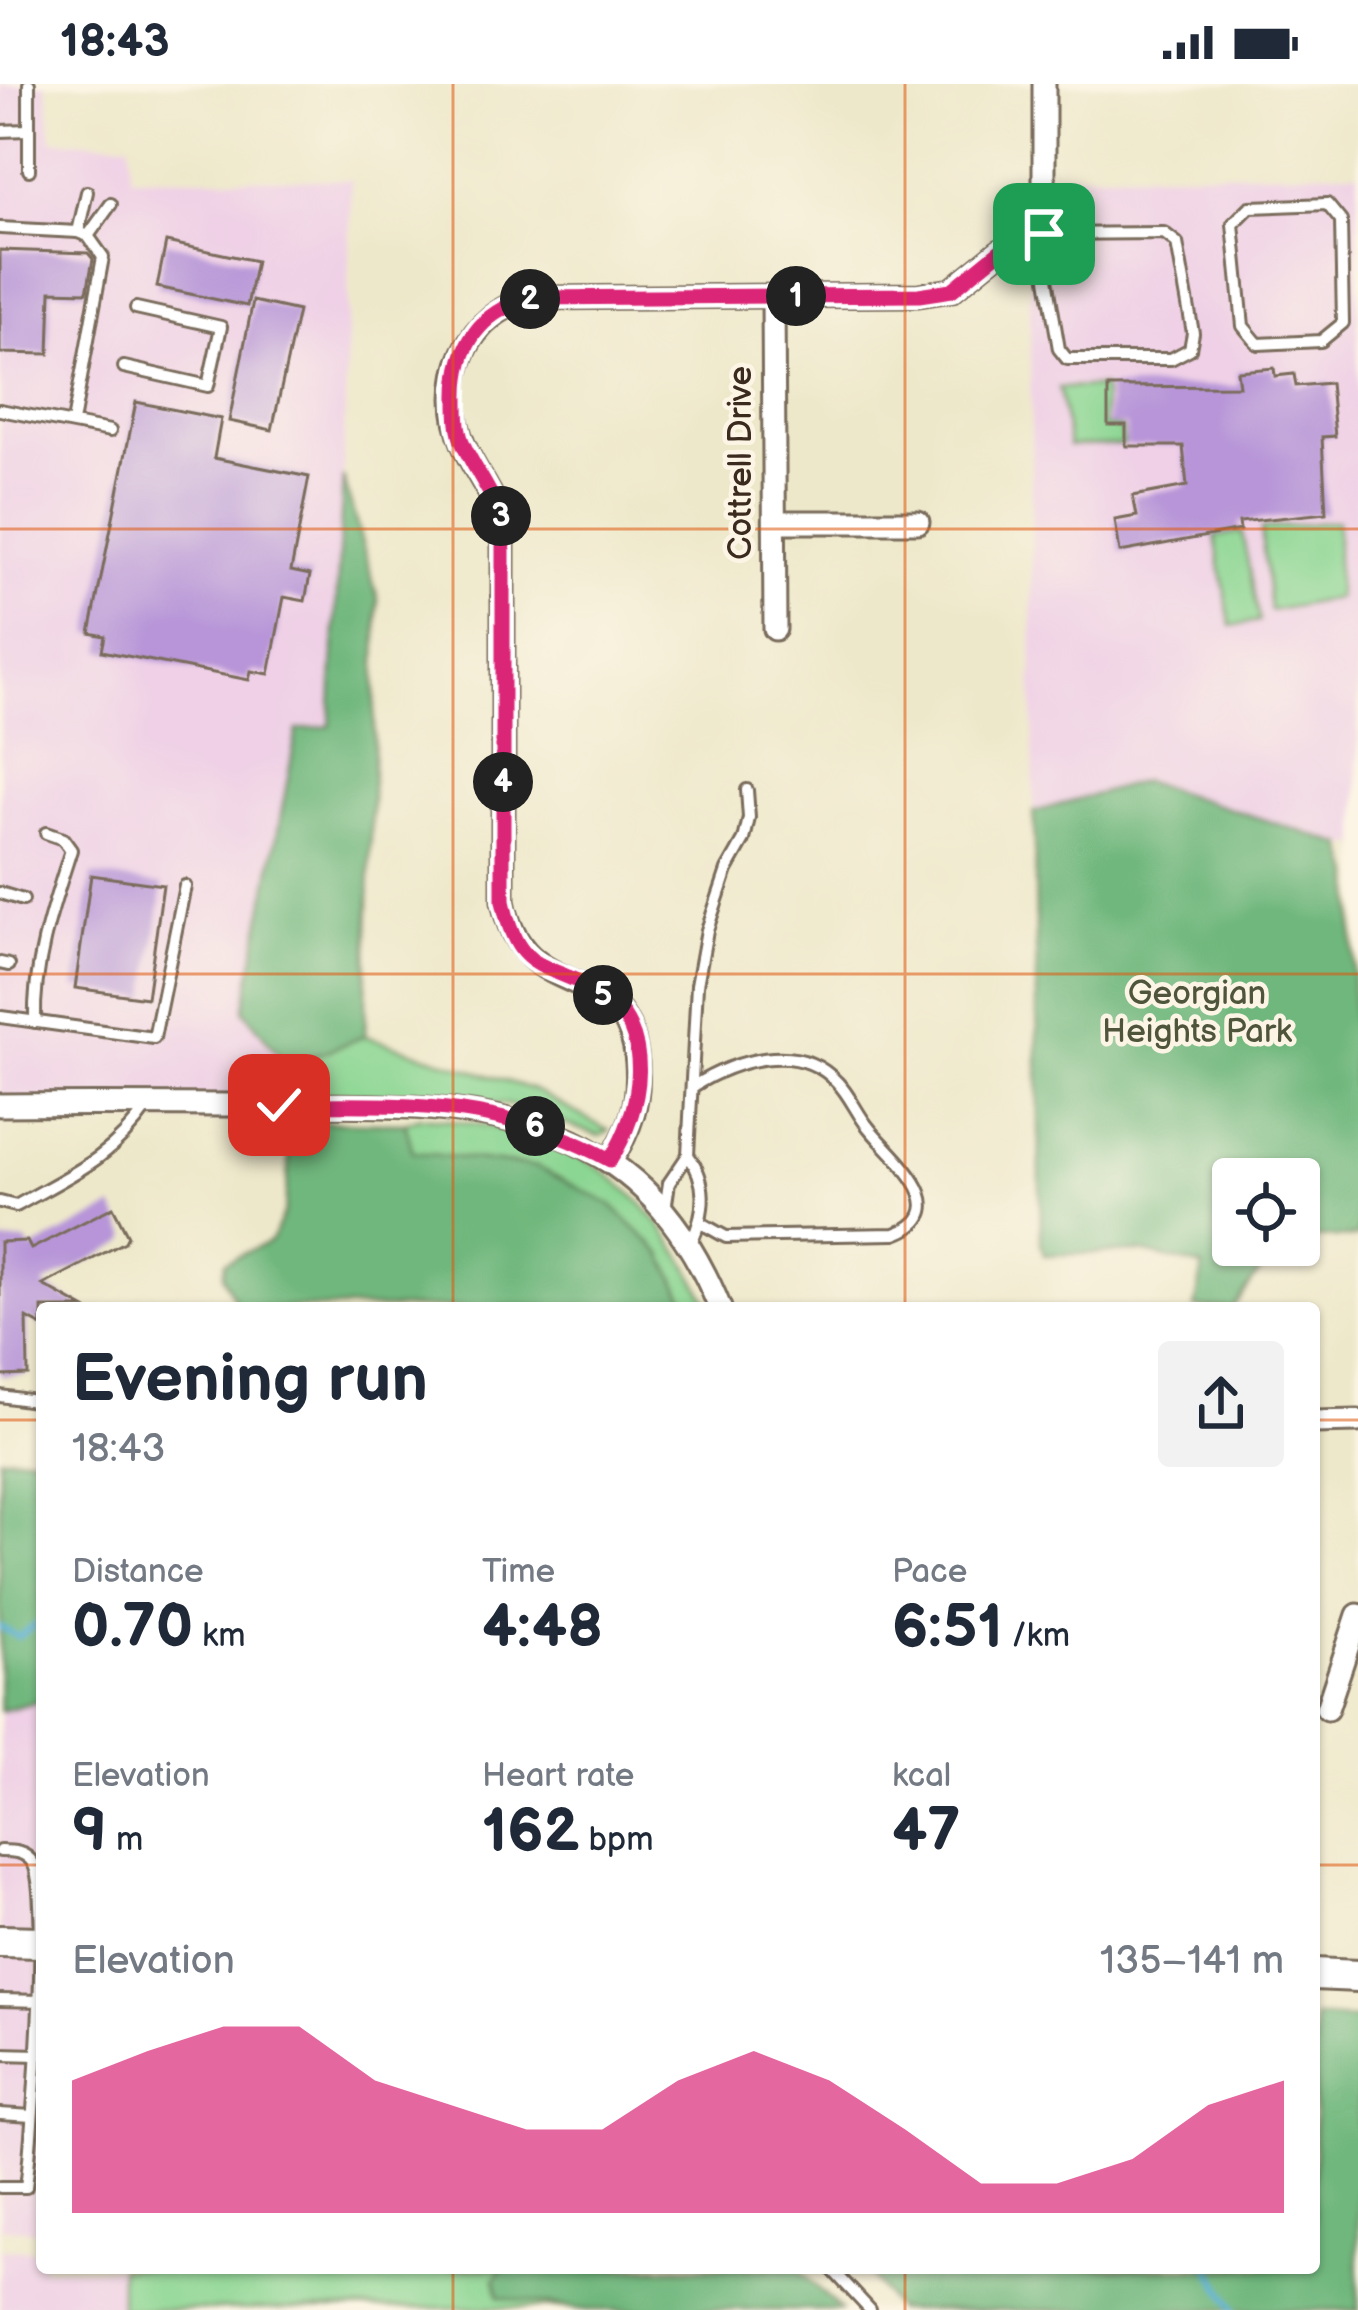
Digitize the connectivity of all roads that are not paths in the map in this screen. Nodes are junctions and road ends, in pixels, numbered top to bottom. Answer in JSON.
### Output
{"nodes":[{"id":1,"x":29,"y":84,"type":"edge"},
{"id":2,"x":1044,"y":84,"type":"edge"},
{"id":3,"x":28,"y":130,"type":"junction"},
{"id":4,"x":0,"y":131,"type":"edge"},
{"id":5,"x":29,"y":170,"type":"dead end"},
{"id":6,"x":87,"y":192,"type":"dead end"},
{"id":7,"x":111,"y":204,"type":"dead end"},
{"id":8,"x":0,"y":228,"type":"edge"},
{"id":9,"x":83,"y":234,"type":"junction"},
{"id":10,"x":1044,"y":234,"type":"junction"},
{"id":11,"x":1343,"y":251,"type":"junction"},
{"id":12,"x":1358,"y":251,"type":"edge"},
{"id":13,"x":773,"y":296,"type":"junction"},
{"id":14,"x":136,"y":308,"type":"dead end"},
{"id":15,"x":124,"y":367,"type":"dead end"},
{"id":16,"x":0,"y":410,"type":"edge"},
{"id":17,"x":73,"y":422,"type":"junction"},
{"id":18,"x":110,"y":431,"type":"dead end"},
{"id":19,"x":775,"y":522,"type":"junction"},
{"id":20,"x":918,"y":522,"type":"dead end"},
{"id":21,"x":775,"y":629,"type":"dead end"},
{"id":22,"x":747,"y":790,"type":"dead end"},
{"id":23,"x":46,"y":833,"type":"dead end"},
{"id":24,"x":185,"y":886,"type":"dead end"},
{"id":25,"x":0,"y":893,"type":"edge"},
{"id":26,"x":23,"y":900,"type":"dead end"},
{"id":27,"x":1,"y":1017,"type":"edge"},
{"id":28,"x":34,"y":1022,"type":"junction"},
{"id":29,"x":692,"y":1087,"type":"junction"},
{"id":30,"x":0,"y":1105,"type":"edge"},
{"id":31,"x":148,"y":1105,"type":"junction"},
{"id":32,"x":688,"y":1155,"type":"junction"},
{"id":33,"x":610,"y":1160,"type":"junction"},
{"id":34,"x":0,"y":1202,"type":"edge"},
{"id":35,"x":664,"y":1214,"type":"junction"},
{"id":36,"x":701,"y":1223,"type":"junction"},
{"id":37,"x":689,"y":1247,"type":"junction"},
{"id":38,"x":717,"y":1302,"type":"edge"},
{"id":39,"x":0,"y":1396,"type":"edge"},
{"id":40,"x":36,"y":1401,"type":"edge"},
{"id":41,"x":1358,"y":1421,"type":"edge"},
{"id":42,"x":1320,"y":1422,"type":"edge"},
{"id":43,"x":1358,"y":1615,"type":"edge"},
{"id":44,"x":1327,"y":1709,"type":"dead end"},
{"id":45,"x":0,"y":1851,"type":"edge"},
{"id":46,"x":36,"y":1873,"type":"edge"},
{"id":47,"x":0,"y":1941,"type":"edge"},
{"id":48,"x":36,"y":1942,"type":"edge"},
{"id":49,"x":1320,"y":1974,"type":"edge"},
{"id":50,"x":1358,"y":1976,"type":"edge"},
{"id":51,"x":0,"y":2000,"type":"edge"},
{"id":52,"x":36,"y":2001,"type":"edge"},
{"id":53,"x":0,"y":2054,"type":"edge"},
{"id":54,"x":36,"y":2055,"type":"edge"},
{"id":55,"x":36,"y":2075,"type":"edge"},
{"id":56,"x":0,"y":2114,"type":"edge"},
{"id":57,"x":32,"y":2116,"type":"junction"},
{"id":58,"x":0,"y":2187,"type":"edge"},
{"id":59,"x":837,"y":2274,"type":"edge"},
{"id":60,"x":870,"y":2310,"type":"edge"}],
"edges":[{"from":1,"to":3,"type":"lane"},
{"from":2,"to":10,"type":"street"},
{"from":3,"to":4,"type":"lane"},
{"from":3,"to":5,"type":"lane"},
{"from":6,"to":9,"type":"lane"},
{"from":7,"to":9,"type":"lane"},
{"from":8,"to":9,"type":"lane"},
{"from":9,"to":17,"type":"lane"},
{"from":10,"to":10,"type":"lane"},
{"from":10,"to":13,"type":"street"},
{"from":11,"to":11,"type":"lane"},
{"from":11,"to":12,"type":"lane"},
{"from":13,"to":19,"type":"street","name":"Cottrell Drive"},
{"from":13,"to":33,"type":"street"},
{"from":14,"to":15,"type":"lane"},
{"from":16,"to":17,"type":"lane"},
{"from":17,"to":18,"type":"lane"},
{"from":19,"to":20,"type":"street"},
{"from":19,"to":21,"type":"street","name":"Cottrell Drive"},
{"from":22,"to":29,"type":"lane"},
{"from":23,"to":28,"type":"lane"},
{"from":24,"to":28,"type":"lane"},
{"from":25,"to":26,"type":"lane"},
{"from":27,"to":28,"type":"lane"},
{"from":29,"to":32,"type":"lane"},
{"from":29,"to":36,"type":"lane"},
{"from":30,"to":31,"type":"street"},
{"from":31,"to":33,"type":"street"},
{"from":31,"to":34,"type":"lane"},
{"from":32,"to":35,"type":"lane"},
{"from":32,"to":36,"type":"lane"},
{"from":33,"to":35,"type":"street"},
{"from":35,"to":37,"type":"street"},
{"from":36,"to":37,"type":"lane"},
{"from":37,"to":38,"type":"street"},
{"from":39,"to":40,"type":"lane"},
{"from":41,"to":42,"type":"street"},
{"from":43,"to":44,"type":"street"},
{"from":45,"to":46,"type":"lane"},
{"from":47,"to":48,"type":"main road"},
{"from":49,"to":50,"type":"main road"},
{"from":51,"to":52,"type":"lane"},
{"from":53,"to":54,"type":"lane"},
{"from":55,"to":57,"type":"lane"},
{"from":56,"to":57,"type":"lane"},
{"from":57,"to":58,"type":"lane"},
{"from":59,"to":60,"type":"lane"}]}
